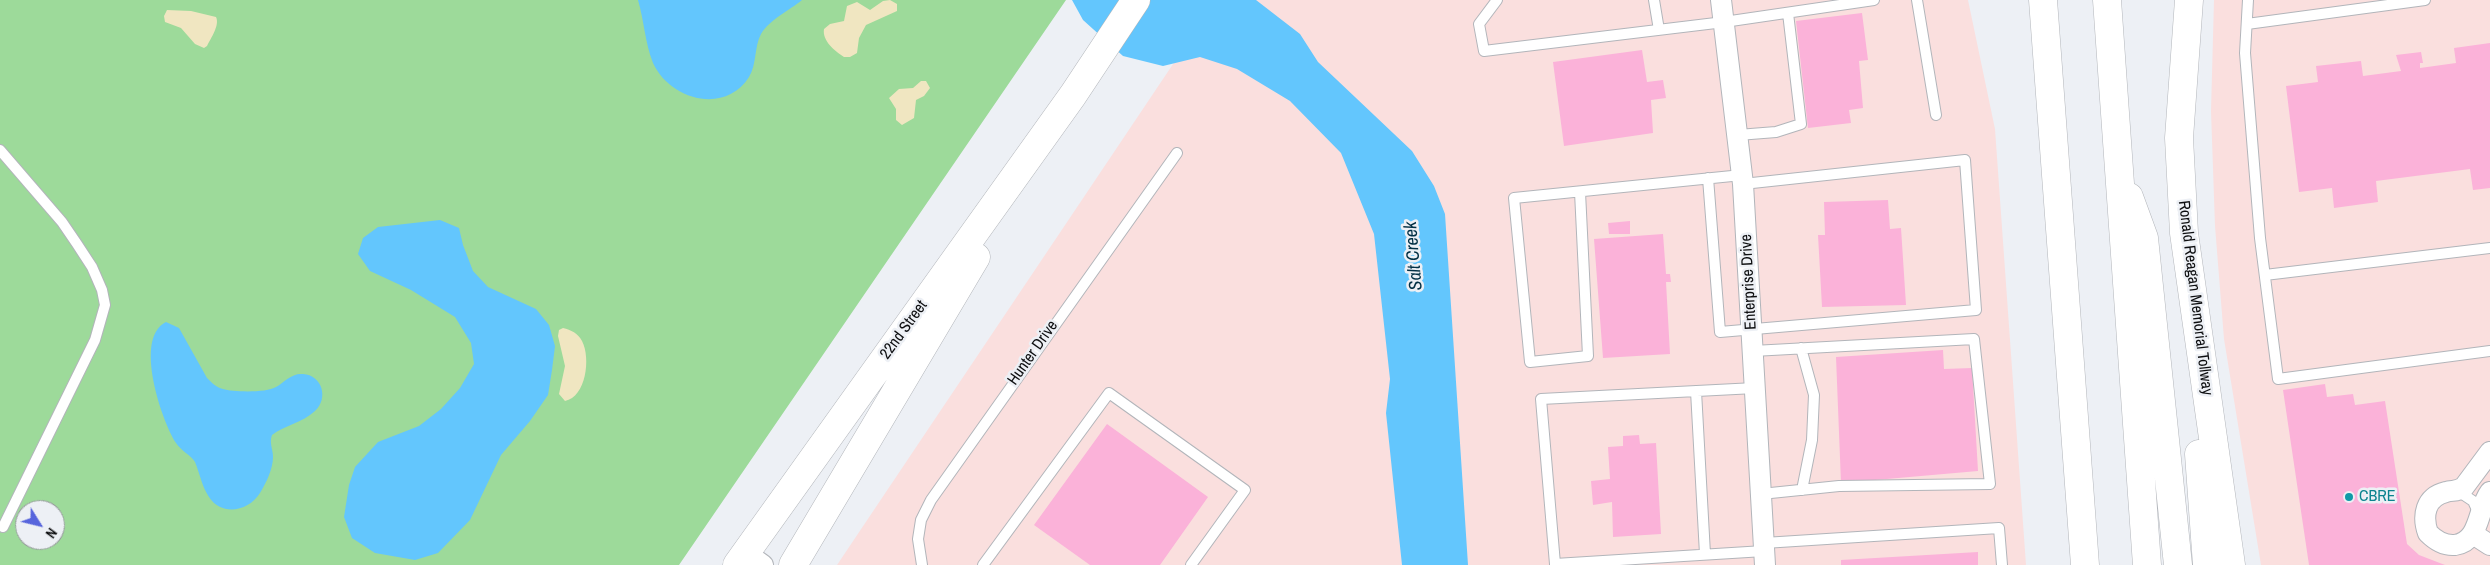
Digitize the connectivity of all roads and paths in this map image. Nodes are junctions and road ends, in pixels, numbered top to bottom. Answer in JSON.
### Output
{"nodes":[{"id":1,"x":1136,"y":0,"type":"edge"},
{"id":2,"x":1497,"y":0,"type":"edge"},
{"id":3,"x":1654,"y":0,"type":"edge"},
{"id":4,"x":1721,"y":0,"type":"edge"},
{"id":5,"x":1874,"y":0,"type":"edge"},
{"id":6,"x":1918,"y":0,"type":"edge"},
{"id":7,"x":2043,"y":0,"type":"edge"},
{"id":8,"x":2107,"y":0,"type":"edge"},
{"id":9,"x":2188,"y":0,"type":"edge"},
{"id":10,"x":2248,"y":0,"type":"edge"},
{"id":11,"x":2425,"y":0,"type":"edge"},
{"id":12,"x":1788,"y":13,"type":"junction"},
{"id":13,"x":1724,"y":22,"type":"junction"},
{"id":14,"x":2247,"y":24,"type":"junction"},
{"id":15,"x":1658,"y":30,"type":"junction"},
{"id":16,"x":1073,"y":95,"type":"junction"},
{"id":17,"x":1936,"y":115,"type":"dead end"},
{"id":18,"x":1738,"y":135,"type":"junction"},
{"id":19,"x":0,"y":150,"type":"edge"},
{"id":20,"x":1177,"y":152,"type":"dead end"},
{"id":21,"x":2118,"y":166,"type":"junction"},
{"id":22,"x":1708,"y":178,"type":"junction"},
{"id":23,"x":1743,"y":180,"type":"junction"},
{"id":24,"x":1580,"y":192,"type":"junction"},
{"id":25,"x":2184,"y":233,"type":"junction"},
{"id":26,"x":2490,"y":248,"type":"edge"},
{"id":27,"x":2265,"y":275,"type":"junction"},
{"id":28,"x":1751,"y":329,"type":"junction"},
{"id":29,"x":1801,"y":348,"type":"junction"},
{"id":30,"x":1753,"y":351,"type":"junction"},
{"id":31,"x":2490,"y":351,"type":"edge"},
{"id":32,"x":1755,"y":388,"type":"junction"},
{"id":33,"x":1696,"y":391,"type":"junction"},
{"id":34,"x":2490,"y":452,"type":"edge"},
{"id":35,"x":1802,"y":490,"type":"junction"},
{"id":36,"x":2458,"y":491,"type":"junction"},
{"id":37,"x":2490,"y":492,"type":"edge"},
{"id":38,"x":1761,"y":494,"type":"junction"},
{"id":39,"x":2476,"y":526,"type":"junction"},
{"id":40,"x":3,"y":527,"type":"dead end"},
{"id":41,"x":2490,"y":545,"type":"edge"},
{"id":42,"x":1764,"y":553,"type":"edge"},
{"id":43,"x":1705,"y":554,"type":"junction"},
{"id":44,"x":748,"y":561,"type":"edge"},
{"id":45,"x":793,"y":565,"type":"edge"},
{"id":46,"x":922,"y":565,"type":"edge"},
{"id":47,"x":984,"y":565,"type":"edge"},
{"id":48,"x":1191,"y":565,"type":"edge"},
{"id":49,"x":2002,"y":565,"type":"edge"},
{"id":50,"x":2085,"y":565,"type":"edge"},
{"id":51,"x":2147,"y":565,"type":"edge"},
{"id":52,"x":2178,"y":565,"type":"edge"},
{"id":53,"x":2207,"y":565,"type":"edge"},
{"id":54,"x":2232,"y":565,"type":"edge"}],
"edges":[{"from":1,"to":16,"type":"main road","name":"22nd Street"},
{"from":2,"to":15,"type":"lane"},
{"from":3,"to":15,"type":"lane"},
{"from":4,"to":13,"type":"street","name":"Enterprise Drive"},
{"from":5,"to":12,"type":"lane"},
{"from":6,"to":17,"type":"lane"},
{"from":7,"to":50,"type":"main road"},
{"from":8,"to":21,"type":"main road"},
{"from":9,"to":25,"type":"main road","name":"Ronald Reagan Memorial Tollway"},
{"from":10,"to":14,"type":"lane"},
{"from":11,"to":14,"type":"lane"},
{"from":12,"to":13,"type":"lane"},
{"from":12,"to":18,"type":"lane"},
{"from":13,"to":15,"type":"lane"},
{"from":13,"to":18,"type":"street","name":"Enterprise Drive"},
{"from":14,"to":27,"type":"lane"},
{"from":16,"to":44,"type":"main road","name":"22nd Street"},
{"from":16,"to":45,"type":"main road","name":"22nd Street"},
{"from":18,"to":23,"type":"street","name":"Enterprise Drive"},
{"from":19,"to":40,"type":"lane"},
{"from":20,"to":46,"type":"lane","name":"Hunter Drive"},
{"from":21,"to":51,"type":"main road"},
{"from":21,"to":52,"type":"main road"},
{"from":22,"to":23,"type":"lane"},
{"from":22,"to":24,"type":"lane"},
{"from":22,"to":28,"type":"lane"},
{"from":23,"to":28,"type":"street","name":"Enterprise Drive"},
{"from":23,"to":28,"type":"lane"},
{"from":24,"to":24,"type":"lane"},
{"from":25,"to":53,"type":"main road"},
{"from":25,"to":54,"type":"main road","name":"Ronald Reagan Memorial Tollway"},
{"from":26,"to":27,"type":"lane"},
{"from":27,"to":31,"type":"lane"},
{"from":28,"to":30,"type":"street","name":"Enterprise Drive"},
{"from":29,"to":30,"type":"lane"},
{"from":29,"to":35,"type":"lane"},
{"from":29,"to":35,"type":"lane"},
{"from":30,"to":32,"type":"street","name":"Enterprise Drive"},
{"from":32,"to":33,"type":"lane"},
{"from":32,"to":38,"type":"street","name":"Enterprise Drive"},
{"from":33,"to":43,"type":"lane"},
{"from":33,"to":43,"type":"lane"},
{"from":34,"to":36,"type":"street"},
{"from":35,"to":38,"type":"lane"},
{"from":36,"to":39,"type":"lane"},
{"from":36,"to":39,"type":"street"},
{"from":37,"to":39,"type":"street"},
{"from":38,"to":42,"type":"street","name":"Enterprise Drive"},
{"from":39,"to":41,"type":"street"},
{"from":42,"to":43,"type":"lane"},
{"from":42,"to":49,"type":"lane"},
{"from":47,"to":48,"type":"lane"}]}
